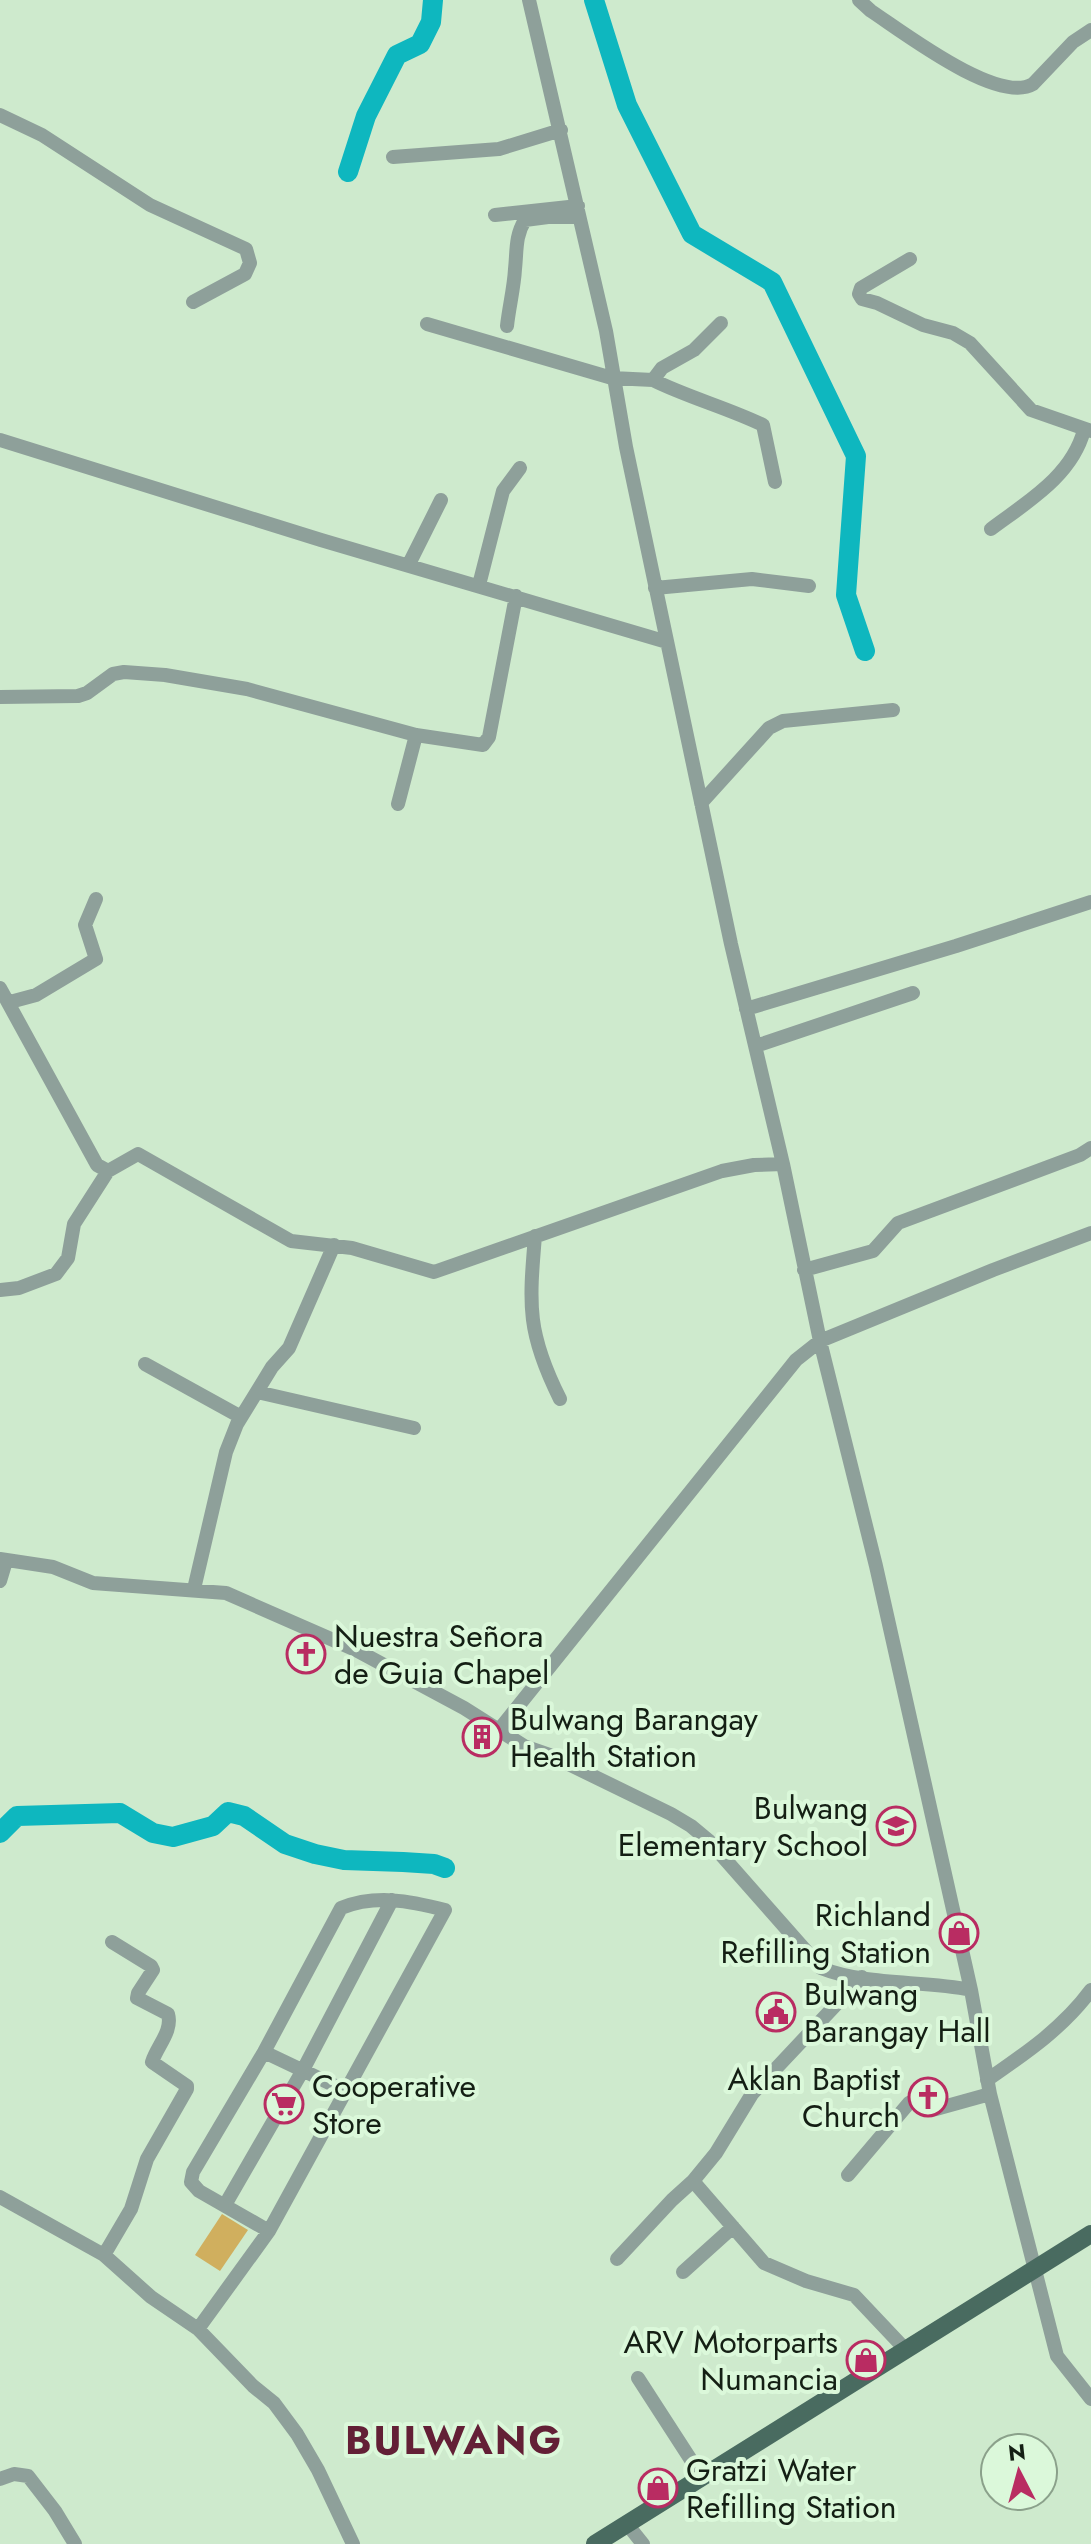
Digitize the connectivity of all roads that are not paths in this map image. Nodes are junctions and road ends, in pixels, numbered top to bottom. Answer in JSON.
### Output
{"nodes":[{"id":1,"x":529,"y":0,"type":"edge"},
{"id":2,"x":859,"y":0,"type":"edge"},
{"id":3,"x":1091,"y":30,"type":"edge"},
{"id":4,"x":0,"y":115,"type":"edge"},
{"id":5,"x":561,"y":130,"type":"junction"},
{"id":6,"x":393,"y":157,"type":"dead end"},
{"id":7,"x":578,"y":211,"type":"junction"},
{"id":8,"x":495,"y":215,"type":"dead end"},
{"id":9,"x":910,"y":259,"type":"dead end"},
{"id":10,"x":193,"y":302,"type":"dead end"},
{"id":11,"x":721,"y":323,"type":"dead end"},
{"id":12,"x":427,"y":324,"type":"dead end"},
{"id":13,"x":507,"y":326,"type":"dead end"},
{"id":14,"x":612,"y":378,"type":"junction"},
{"id":15,"x":653,"y":380,"type":"junction"},
{"id":16,"x":1087,"y":430,"type":"edge"},
{"id":17,"x":0,"y":440,"type":"edge"},
{"id":18,"x":520,"y":468,"type":"dead end"},
{"id":19,"x":775,"y":482,"type":"dead end"},
{"id":20,"x":441,"y":500,"type":"dead end"},
{"id":21,"x":991,"y":529,"type":"dead end"},
{"id":22,"x":409,"y":564,"type":"junction"},
{"id":23,"x":479,"y":585,"type":"junction"},
{"id":24,"x":809,"y":586,"type":"dead end"},
{"id":25,"x":655,"y":588,"type":"junction"},
{"id":26,"x":516,"y":596,"type":"junction"},
{"id":27,"x":667,"y":642,"type":"junction"},
{"id":28,"x":0,"y":697,"type":"edge"},
{"id":29,"x":893,"y":710,"type":"dead end"},
{"id":30,"x":416,"y":735,"type":"junction"},
{"id":31,"x":701,"y":803,"type":"junction"},
{"id":32,"x":398,"y":804,"type":"dead end"},
{"id":33,"x":96,"y":899,"type":"dead end"},
{"id":34,"x":1091,"y":902,"type":"edge"},
{"id":35,"x":0,"y":988,"type":"edge"},
{"id":36,"x":913,"y":993,"type":"dead end"},
{"id":37,"x":10,"y":1002,"type":"junction"},
{"id":38,"x":746,"y":1009,"type":"junction"},
{"id":39,"x":756,"y":1046,"type":"junction"},
{"id":40,"x":1091,"y":1148,"type":"edge"},
{"id":41,"x":783,"y":1164,"type":"junction"},
{"id":42,"x":108,"y":1171,"type":"junction"},
{"id":43,"x":1091,"y":1233,"type":"edge"},
{"id":44,"x":535,"y":1236,"type":"junction"},
{"id":45,"x":334,"y":1245,"type":"junction"},
{"id":46,"x":804,"y":1270,"type":"junction"},
{"id":47,"x":0,"y":1290,"type":"edge"},
{"id":48,"x":820,"y":1341,"type":"junction"},
{"id":49,"x":145,"y":1364,"type":"dead end"},
{"id":50,"x":257,"y":1392,"type":"junction"},
{"id":51,"x":560,"y":1399,"type":"dead end"},
{"id":52,"x":241,"y":1417,"type":"junction"},
{"id":53,"x":414,"y":1428,"type":"dead end"},
{"id":54,"x":3,"y":1560,"type":"edge"},
{"id":55,"x":0,"y":1581,"type":"edge"},
{"id":56,"x":194,"y":1589,"type":"junction"},
{"id":57,"x":499,"y":1730,"type":"junction"},
{"id":58,"x":392,"y":1900,"type":"junction"},
{"id":59,"x":112,"y":1942,"type":"dead end"},
{"id":60,"x":862,"y":1977,"type":"junction"},
{"id":61,"x":971,"y":1990,"type":"junction"},
{"id":62,"x":1091,"y":1990,"type":"edge"},
{"id":63,"x":264,"y":2052,"type":"junction"},
{"id":64,"x":303,"y":2070,"type":"junction"},
{"id":65,"x":989,"y":2087,"type":"junction"},
{"id":66,"x":346,"y":2091,"type":"junction"},
{"id":67,"x":848,"y":2175,"type":"dead end"},
{"id":68,"x":693,"y":2181,"type":"junction"},
{"id":69,"x":0,"y":2197,"type":"edge"},
{"id":70,"x":225,"y":2205,"type":"junction"},
{"id":71,"x":733,"y":2227,"type":"junction"},
{"id":72,"x":269,"y":2231,"type":"junction"},
{"id":73,"x":1091,"y":2234,"type":"edge"},
{"id":74,"x":104,"y":2255,"type":"junction"},
{"id":75,"x":617,"y":2259,"type":"dead end"},
{"id":76,"x":1035,"y":2268,"type":"junction"},
{"id":77,"x":683,"y":2272,"type":"dead end"},
{"id":78,"x":198,"y":2329,"type":"junction"},
{"id":79,"x":905,"y":2349,"type":"junction"},
{"id":80,"x":638,"y":2378,"type":"dead end"},
{"id":81,"x":1091,"y":2399,"type":"edge"},
{"id":82,"x":702,"y":2477,"type":"junction"},
{"id":83,"x":0,"y":2479,"type":"edge"},
{"id":84,"x":627,"y":2524,"type":"junction"},
{"id":85,"x":75,"y":2544,"type":"edge"},
{"id":86,"x":353,"y":2544,"type":"edge"},
{"id":87,"x":595,"y":2544,"type":"edge"},
{"id":88,"x":643,"y":2544,"type":"edge"}],
"edges":[{"from":1,"to":5,"type":"street"},
{"from":2,"to":3,"type":"street"},
{"from":4,"to":10,"type":"street"},
{"from":5,"to":6,"type":"street"},
{"from":5,"to":7,"type":"street"},
{"from":7,"to":8,"type":"street"},
{"from":7,"to":13,"type":"street"},
{"from":7,"to":14,"type":"street"},
{"from":9,"to":16,"type":"street"},
{"from":11,"to":15,"type":"street"},
{"from":12,"to":14,"type":"street"},
{"from":14,"to":15,"type":"street"},
{"from":14,"to":25,"type":"street"},
{"from":15,"to":19,"type":"street"},
{"from":16,"to":21,"type":"street"},
{"from":17,"to":22,"type":"street"},
{"from":18,"to":23,"type":"street"},
{"from":20,"to":22,"type":"street"},
{"from":22,"to":23,"type":"street"},
{"from":23,"to":26,"type":"street"},
{"from":24,"to":25,"type":"street"},
{"from":25,"to":27,"type":"street"},
{"from":26,"to":27,"type":"street"},
{"from":26,"to":30,"type":"street"},
{"from":27,"to":31,"type":"street"},
{"from":28,"to":30,"type":"street"},
{"from":29,"to":31,"type":"street"},
{"from":30,"to":32,"type":"street"},
{"from":31,"to":38,"type":"street"},
{"from":33,"to":37,"type":"street"},
{"from":34,"to":38,"type":"street"},
{"from":35,"to":37,"type":"street"},
{"from":36,"to":39,"type":"street"},
{"from":37,"to":42,"type":"street"},
{"from":38,"to":39,"type":"street"},
{"from":39,"to":41,"type":"street"},
{"from":40,"to":46,"type":"street"},
{"from":41,"to":44,"type":"street"},
{"from":41,"to":46,"type":"street"},
{"from":42,"to":45,"type":"street"},
{"from":42,"to":47,"type":"street"},
{"from":43,"to":48,"type":"street"},
{"from":44,"to":45,"type":"street"},
{"from":44,"to":51,"type":"street"},
{"from":45,"to":50,"type":"street"},
{"from":46,"to":48,"type":"street"},
{"from":48,"to":57,"type":"street"},
{"from":48,"to":61,"type":"street"},
{"from":49,"to":52,"type":"street"},
{"from":50,"to":52,"type":"street"},
{"from":50,"to":53,"type":"street"},
{"from":52,"to":56,"type":"street"},
{"from":54,"to":55,"type":"street"},
{"from":54,"to":56,"type":"street"},
{"from":56,"to":57,"type":"street"},
{"from":57,"to":60,"type":"street"},
{"from":58,"to":63,"type":"street"},
{"from":58,"to":64,"type":"street"},
{"from":58,"to":66,"type":"street"},
{"from":59,"to":74,"type":"street"},
{"from":60,"to":61,"type":"street"},
{"from":60,"to":68,"type":"street"},
{"from":61,"to":65,"type":"street"},
{"from":62,"to":65,"type":"street"},
{"from":63,"to":64,"type":"street"},
{"from":63,"to":70,"type":"street"},
{"from":64,"to":66,"type":"street"},
{"from":64,"to":70,"type":"street"},
{"from":65,"to":67,"type":"street"},
{"from":65,"to":76,"type":"street"},
{"from":66,"to":72,"type":"street"},
{"from":68,"to":71,"type":"street"},
{"from":68,"to":75,"type":"street"},
{"from":69,"to":74,"type":"street"},
{"from":70,"to":72,"type":"street"},
{"from":71,"to":77,"type":"street"},
{"from":71,"to":79,"type":"street"},
{"from":72,"to":78,"type":"street"},
{"from":73,"to":76,"type":"main road"},
{"from":74,"to":78,"type":"street"},
{"from":76,"to":79,"type":"main road"},
{"from":76,"to":81,"type":"street"},
{"from":78,"to":86,"type":"street"},
{"from":79,"to":82,"type":"main road"},
{"from":80,"to":82,"type":"street"},
{"from":82,"to":84,"type":"main road"},
{"from":83,"to":85,"type":"street"},
{"from":84,"to":87,"type":"main road"},
{"from":84,"to":88,"type":"street"}]}
